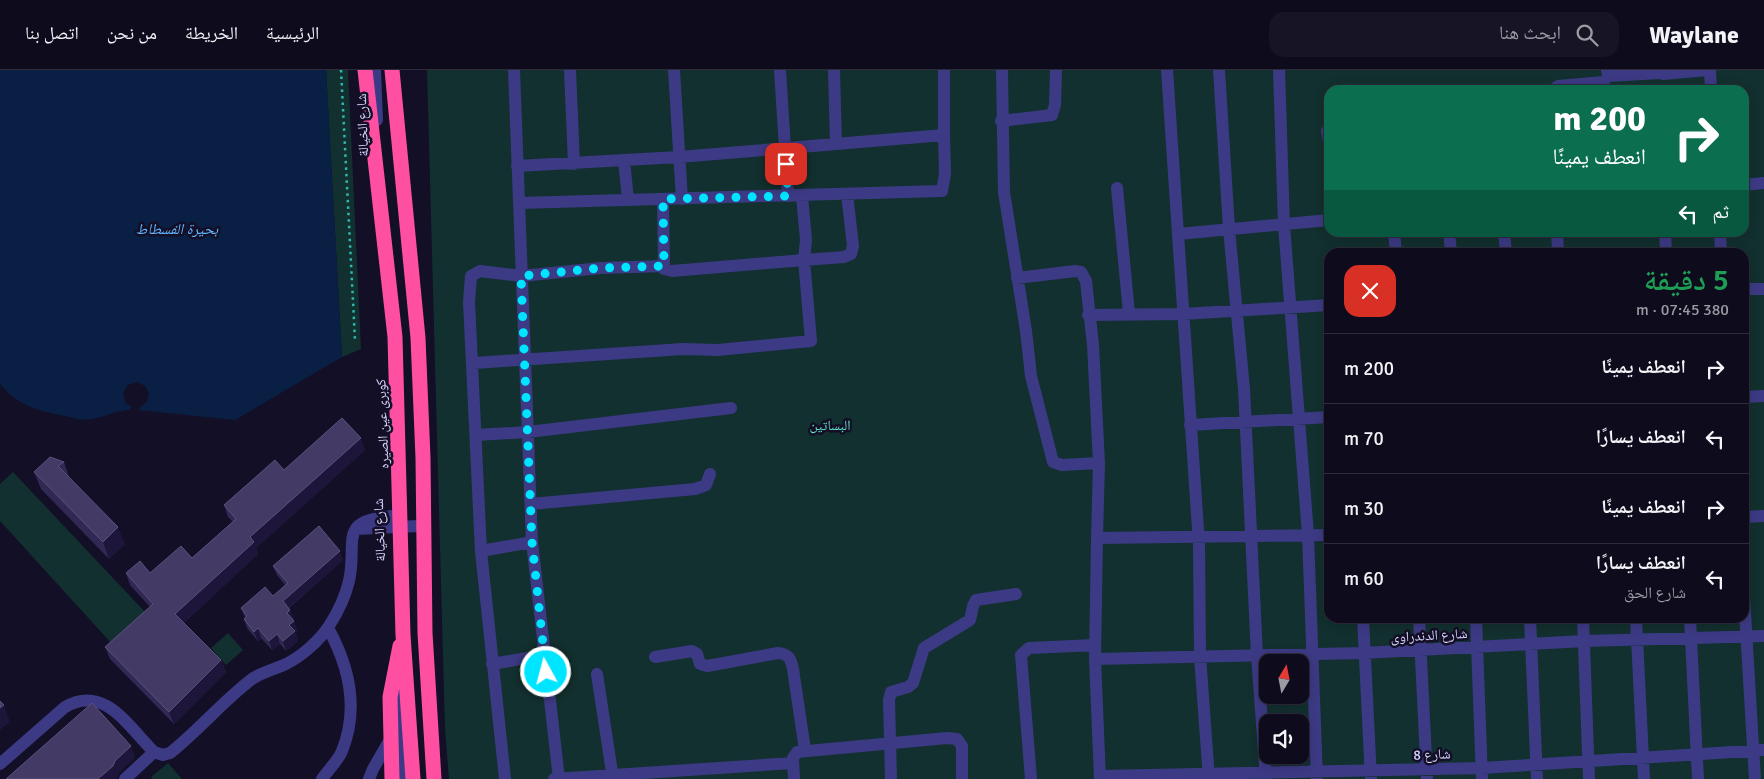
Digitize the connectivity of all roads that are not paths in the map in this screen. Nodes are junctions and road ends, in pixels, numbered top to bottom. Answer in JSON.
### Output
{"nodes":[{"id":1,"x":365,"y":70,"type":"edge"},
{"id":2,"x":375,"y":70,"type":"edge"},
{"id":3,"x":392,"y":70,"type":"edge"},
{"id":4,"x":398,"y":70,"type":"edge"},
{"id":5,"x":514,"y":70,"type":"edge"},
{"id":6,"x":570,"y":70,"type":"edge"},
{"id":7,"x":674,"y":70,"type":"edge"},
{"id":8,"x":780,"y":70,"type":"edge"},
{"id":9,"x":834,"y":70,"type":"edge"},
{"id":10,"x":944,"y":70,"type":"edge"},
{"id":11,"x":1002,"y":70,"type":"edge"},
{"id":12,"x":1056,"y":70,"type":"edge"},
{"id":13,"x":1167,"y":70,"type":"edge"},
{"id":14,"x":1219,"y":70,"type":"edge"},
{"id":15,"x":1279,"y":70,"type":"edge"},
{"id":16,"x":1709,"y":70,"type":"edge"},
{"id":17,"x":1660,"y":71,"type":"edge"},
{"id":18,"x":1606,"y":79,"type":"edge"},
{"id":19,"x":1565,"y":85,"type":"edge"},
{"id":20,"x":1710,"y":85,"type":"edge"},
{"id":21,"x":1001,"y":121,"type":"junction"},
{"id":22,"x":944,"y":135,"type":"junction"},
{"id":23,"x":836,"y":144,"type":"junction"},
{"id":24,"x":785,"y":148,"type":"junction"},
{"id":25,"x":679,"y":157,"type":"junction"},
{"id":26,"x":624,"y":160,"type":"junction"},
{"id":27,"x":574,"y":164,"type":"junction"},
{"id":28,"x":517,"y":166,"type":"junction"},
{"id":29,"x":1764,"y":183,"type":"edge"},
{"id":30,"x":1749,"y":184,"type":"edge"},
{"id":31,"x":1117,"y":188,"type":"dead end"},
{"id":32,"x":847,"y":194,"type":"junction"},
{"id":33,"x":788,"y":196,"type":"junction"},
{"id":34,"x":802,"y":196,"type":"junction"},
{"id":35,"x":663,"y":199,"type":"junction"},
{"id":36,"x":682,"y":199,"type":"junction"},
{"id":37,"x":628,"y":200,"type":"junction"},
{"id":38,"x":519,"y":203,"type":"junction"},
{"id":39,"x":1324,"y":221,"type":"edge"},
{"id":40,"x":1284,"y":225,"type":"junction"},
{"id":41,"x":1229,"y":229,"type":"junction"},
{"id":42,"x":1178,"y":234,"type":"junction"},
{"id":43,"x":804,"y":260,"type":"junction"},
{"id":44,"x":664,"y":266,"type":"junction"},
{"id":45,"x":521,"y":276,"type":"junction"},
{"id":46,"x":1018,"y":278,"type":"junction"},
{"id":47,"x":1764,"y":289,"type":"edge"},
{"id":48,"x":1749,"y":290,"type":"edge"},
{"id":49,"x":1324,"y":305,"type":"edge"},
{"id":50,"x":1292,"y":307,"type":"junction"},
{"id":51,"x":1237,"y":311,"type":"junction"},
{"id":52,"x":1129,"y":313,"type":"junction"},
{"id":53,"x":1088,"y":314,"type":"junction"},
{"id":54,"x":1183,"y":314,"type":"junction"},
{"id":55,"x":526,"y":360,"type":"junction"},
{"id":56,"x":474,"y":363,"type":"junction"},
{"id":57,"x":1764,"y":396,"type":"edge"},
{"id":58,"x":1749,"y":397,"type":"edge"},
{"id":59,"x":730,"y":408,"type":"dead end"},
{"id":60,"x":1324,"y":416,"type":"edge"},
{"id":61,"x":1299,"y":418,"type":"junction"},
{"id":62,"x":1245,"y":421,"type":"junction"},
{"id":63,"x":1190,"y":425,"type":"junction"},
{"id":64,"x":528,"y":432,"type":"junction"},
{"id":65,"x":476,"y":435,"type":"junction"},
{"id":66,"x":1099,"y":463,"type":"junction"},
{"id":67,"x":710,"y":474,"type":"dead end"},
{"id":68,"x":531,"y":504,"type":"junction"},
{"id":69,"x":1764,"y":516,"type":"edge"},
{"id":70,"x":1749,"y":517,"type":"edge"},
{"id":71,"x":393,"y":522,"type":"junction"},
{"id":72,"x":418,"y":526,"type":"junction"},
{"id":73,"x":1308,"y":535,"type":"junction"},
{"id":74,"x":1324,"y":535,"type":"edge"},
{"id":75,"x":1252,"y":537,"type":"junction"},
{"id":76,"x":1097,"y":538,"type":"junction"},
{"id":77,"x":1198,"y":538,"type":"junction"},
{"id":78,"x":532,"y":542,"type":"junction"},
{"id":79,"x":481,"y":551,"type":"junction"},
{"id":80,"x":1016,"y":594,"type":"dead end"},
{"id":81,"x":1363,"y":623,"type":"edge"},
{"id":82,"x":1419,"y":623,"type":"edge"},
{"id":83,"x":1476,"y":623,"type":"edge"},
{"id":84,"x":1530,"y":623,"type":"edge"},
{"id":85,"x":1584,"y":623,"type":"edge"},
{"id":86,"x":1636,"y":623,"type":"edge"},
{"id":87,"x":1690,"y":623,"type":"edge"},
{"id":88,"x":1745,"y":623,"type":"edge"},
{"id":89,"x":328,"y":628,"type":"junction"},
{"id":90,"x":403,"y":635,"type":"junction"},
{"id":91,"x":1764,"y":636,"type":"edge"},
{"id":92,"x":1746,"y":637,"type":"junction"},
{"id":93,"x":1637,"y":640,"type":"junction"},
{"id":94,"x":1692,"y":640,"type":"junction"},
{"id":95,"x":1584,"y":641,"type":"junction"},
{"id":96,"x":1095,"y":644,"type":"junction"},
{"id":97,"x":1532,"y":644,"type":"junction"},
{"id":98,"x":1478,"y":647,"type":"junction"},
{"id":99,"x":1420,"y":651,"type":"junction"},
{"id":100,"x":1363,"y":653,"type":"junction"},
{"id":101,"x":1310,"y":654,"type":"junction"},
{"id":102,"x":544,"y":655,"type":"junction"},
{"id":103,"x":1257,"y":655,"type":"junction"},
{"id":104,"x":1200,"y":656,"type":"junction"},
{"id":105,"x":655,"y":657,"type":"dead end"},
{"id":106,"x":1095,"y":659,"type":"junction"},
{"id":107,"x":492,"y":664,"type":"junction"},
{"id":108,"x":597,"y":674,"type":"dead end"},
{"id":109,"x":400,"y":723,"type":"junction"},
{"id":110,"x":890,"y":742,"type":"junction"},
{"id":111,"x":805,"y":750,"type":"junction"},
{"id":112,"x":1758,"y":750,"type":"edge"},
{"id":113,"x":154,"y":752,"type":"junction"},
{"id":114,"x":1697,"y":754,"type":"junction"},
{"id":115,"x":1644,"y":758,"type":"junction"},
{"id":116,"x":1588,"y":762,"type":"junction"},
{"id":117,"x":793,"y":763,"type":"junction"},
{"id":118,"x":0,"y":764,"type":"edge"},
{"id":119,"x":1536,"y":765,"type":"junction"},
{"id":120,"x":1427,"y":774,"type":"edge"},
{"id":121,"x":1482,"y":774,"type":"edge"},
{"id":122,"x":670,"y":775,"type":"edge"},
{"id":123,"x":1371,"y":775,"type":"edge"},
{"id":124,"x":1266,"y":776,"type":"edge"},
{"id":125,"x":1316,"y":776,"type":"edge"},
{"id":126,"x":612,"y":777,"type":"edge"},
{"id":127,"x":1100,"y":777,"type":"edge"},
{"id":128,"x":1208,"y":777,"type":"edge"},
{"id":129,"x":125,"y":779,"type":"edge"},
{"id":130,"x":322,"y":779,"type":"edge"},
{"id":131,"x":370,"y":779,"type":"edge"},
{"id":132,"x":392,"y":779,"type":"edge"},
{"id":133,"x":405,"y":779,"type":"edge"},
{"id":134,"x":414,"y":779,"type":"edge"},
{"id":135,"x":428,"y":779,"type":"edge"},
{"id":136,"x":434,"y":779,"type":"edge"},
{"id":137,"x":505,"y":779,"type":"edge"},
{"id":138,"x":554,"y":779,"type":"edge"},
{"id":139,"x":559,"y":779,"type":"edge"},
{"id":140,"x":794,"y":779,"type":"edge"},
{"id":141,"x":891,"y":779,"type":"edge"},
{"id":142,"x":962,"y":779,"type":"edge"},
{"id":143,"x":1032,"y":779,"type":"edge"},
{"id":144,"x":1537,"y":779,"type":"edge"},
{"id":145,"x":1589,"y":779,"type":"edge"},
{"id":146,"x":1644,"y":779,"type":"edge"},
{"id":147,"x":1698,"y":779,"type":"edge"},
{"id":148,"x":1755,"y":779,"type":"edge"}],
"edges":[{"from":1,"to":90,"type":"highway","name":"كوبرى عين الصيره","bridge":true},
{"from":2,"to":71,"type":"street","name":"شارع الخيالة"},
{"from":3,"to":136,"type":"highway","bridge":true},
{"from":4,"to":72,"type":"street"},
{"from":5,"to":28,"type":"street"},
{"from":6,"to":27,"type":"street"},
{"from":7,"to":25,"type":"street"},
{"from":8,"to":24,"type":"street"},
{"from":9,"to":23,"type":"street"},
{"from":10,"to":22,"type":"street"},
{"from":11,"to":21,"type":"street"},
{"from":12,"to":21,"type":"street"},
{"from":13,"to":42,"type":"street"},
{"from":14,"to":41,"type":"street"},
{"from":15,"to":40,"type":"street"},
{"from":16,"to":17,"type":"street"},
{"from":16,"to":20,"type":"street"},
{"from":17,"to":18,"type":"street"},
{"from":18,"to":19,"type":"street"},
{"from":21,"to":46,"type":"street"},
{"from":22,"to":23,"type":"street"},
{"from":22,"to":32,"type":"street"},
{"from":23,"to":24,"type":"street"},
{"from":24,"to":25,"type":"street"},
{"from":24,"to":33,"type":"street"},
{"from":25,"to":26,"type":"street"},
{"from":25,"to":36,"type":"street"},
{"from":26,"to":27,"type":"street"},
{"from":26,"to":37,"type":"street"},
{"from":27,"to":28,"type":"street"},
{"from":28,"to":38,"type":"street"},
{"from":29,"to":30,"type":"street"},
{"from":31,"to":52,"type":"street"},
{"from":32,"to":34,"type":"street"},
{"from":32,"to":43,"type":"street"},
{"from":33,"to":34,"type":"street"},
{"from":33,"to":36,"type":"street"},
{"from":34,"to":43,"type":"street"},
{"from":35,"to":36,"type":"street"},
{"from":35,"to":37,"type":"street"},
{"from":35,"to":44,"type":"street"},
{"from":37,"to":38,"type":"street"},
{"from":38,"to":45,"type":"street"},
{"from":39,"to":40,"type":"street"},
{"from":40,"to":41,"type":"street"},
{"from":40,"to":50,"type":"street"},
{"from":41,"to":42,"type":"street"},
{"from":41,"to":51,"type":"street"},
{"from":42,"to":54,"type":"street"},
{"from":43,"to":44,"type":"street"},
{"from":43,"to":55,"type":"street"},
{"from":44,"to":45,"type":"street"},
{"from":45,"to":55,"type":"street"},
{"from":45,"to":56,"type":"street"},
{"from":46,"to":53,"type":"street"},
{"from":46,"to":66,"type":"street"},
{"from":47,"to":48,"type":"street"},
{"from":49,"to":50,"type":"street"},
{"from":50,"to":51,"type":"street"},
{"from":50,"to":61,"type":"street"},
{"from":51,"to":54,"type":"street"},
{"from":51,"to":62,"type":"street"},
{"from":52,"to":53,"type":"street"},
{"from":52,"to":54,"type":"street"},
{"from":53,"to":66,"type":"street"},
{"from":54,"to":63,"type":"street"},
{"from":55,"to":56,"type":"street"},
{"from":55,"to":64,"type":"street"},
{"from":56,"to":65,"type":"street"},
{"from":57,"to":58,"type":"street"},
{"from":59,"to":64,"type":"street"},
{"from":60,"to":61,"type":"street"},
{"from":61,"to":62,"type":"street"},
{"from":61,"to":73,"type":"street"},
{"from":62,"to":63,"type":"street"},
{"from":62,"to":75,"type":"street"},
{"from":63,"to":77,"type":"street"},
{"from":64,"to":65,"type":"street"},
{"from":64,"to":68,"type":"street"},
{"from":65,"to":79,"type":"street"},
{"from":66,"to":76,"type":"street"},
{"from":67,"to":68,"type":"street"},
{"from":68,"to":78,"type":"street"},
{"from":69,"to":70,"type":"street"},
{"from":71,"to":72,"type":"street"},
{"from":71,"to":89,"type":"street"},
{"from":71,"to":109,"type":"street","name":"شارع الخيالة"},
{"from":72,"to":135,"type":"street"},
{"from":73,"to":74,"type":"street"},
{"from":73,"to":75,"type":"street"},
{"from":73,"to":101,"type":"street"},
{"from":75,"to":77,"type":"street"},
{"from":75,"to":103,"type":"street"},
{"from":76,"to":77,"type":"street"},
{"from":76,"to":96,"type":"street"},
{"from":77,"to":104,"type":"street"},
{"from":78,"to":79,"type":"street"},
{"from":78,"to":102,"type":"street"},
{"from":79,"to":107,"type":"street"},
{"from":80,"to":110,"type":"street"},
{"from":81,"to":100,"type":"street"},
{"from":82,"to":99,"type":"street"},
{"from":83,"to":98,"type":"street"},
{"from":84,"to":97,"type":"street"},
{"from":85,"to":95,"type":"street"},
{"from":86,"to":93,"type":"street"},
{"from":87,"to":94,"type":"street"},
{"from":88,"to":92,"type":"street"},
{"from":89,"to":113,"type":"street"},
{"from":89,"to":130,"type":"street"},
{"from":90,"to":132,"type":"highway","bridge":true},
{"from":90,"to":134,"type":"highway","name":"كوبرى عين الصيره","bridge":true},
{"from":91,"to":92,"type":"street","name":"شارع الدندراوى"},
{"from":92,"to":94,"type":"street","name":"شارع الدندراوى"},
{"from":92,"to":112,"type":"street"},
{"from":93,"to":94,"type":"street","name":"شارع الدندراوى"},
{"from":93,"to":95,"type":"street","name":"شارع الدندراوى"},
{"from":93,"to":115,"type":"street"},
{"from":94,"to":114,"type":"street"},
{"from":95,"to":97,"type":"street","name":"شارع الدندراوى"},
{"from":95,"to":116,"type":"street"},
{"from":96,"to":106,"type":"street"},
{"from":96,"to":143,"type":"street"},
{"from":97,"to":98,"type":"street","name":"شارع الدندراوى"},
{"from":97,"to":119,"type":"street"},
{"from":98,"to":99,"type":"street","name":"شارع الدندراوى"},
{"from":98,"to":121,"type":"street"},
{"from":99,"to":100,"type":"street","name":"شارع الدندراوى"},
{"from":99,"to":120,"type":"street"},
{"from":100,"to":101,"type":"street","name":"شارع الدندراوى"},
{"from":100,"to":123,"type":"street"},
{"from":101,"to":103,"type":"street","name":"شارع الدندراوى"},
{"from":101,"to":125,"type":"street"},
{"from":102,"to":107,"type":"street"},
{"from":102,"to":139,"type":"street"},
{"from":103,"to":104,"type":"street","name":"شارع الدندراوى"},
{"from":103,"to":124,"type":"street"},
{"from":104,"to":106,"type":"street","name":"شارع الدندراوى"},
{"from":104,"to":128,"type":"street"},
{"from":105,"to":111,"type":"street"},
{"from":106,"to":127,"type":"street"},
{"from":107,"to":137,"type":"street"},
{"from":108,"to":126,"type":"street"},
{"from":109,"to":131,"type":"street"},
{"from":109,"to":133,"type":"street","name":"شارع الخيالة"},
{"from":110,"to":111,"type":"street"},
{"from":110,"to":141,"type":"street"},
{"from":110,"to":142,"type":"street"},
{"from":111,"to":117,"type":"street"},
{"from":112,"to":114,"type":"street","name":"شارع 8"},
{"from":112,"to":148,"type":"street"},
{"from":113,"to":118,"type":"street"},
{"from":113,"to":129,"type":"street"},
{"from":114,"to":115,"type":"street","name":"شارع 8"},
{"from":114,"to":147,"type":"street"},
{"from":115,"to":116,"type":"street","name":"شارع 8"},
{"from":115,"to":146,"type":"street"},
{"from":116,"to":119,"type":"street","name":"شارع 8"},
{"from":116,"to":145,"type":"street"},
{"from":117,"to":122,"type":"street"},
{"from":117,"to":140,"type":"street"},
{"from":119,"to":121,"type":"street","name":"شارع 8"},
{"from":119,"to":144,"type":"street"},
{"from":120,"to":121,"type":"street","name":"شارع 8"},
{"from":120,"to":123,"type":"street","name":"شارع 8"},
{"from":122,"to":126,"type":"street"},
{"from":123,"to":125,"type":"street","name":"شارع 8"},
{"from":124,"to":125,"type":"street","name":"شارع 8"},
{"from":124,"to":128,"type":"street","name":"شارع 8"},
{"from":126,"to":139,"type":"street"},
{"from":127,"to":128,"type":"street","name":"شارع 8"},
{"from":138,"to":139,"type":"street"}]}
